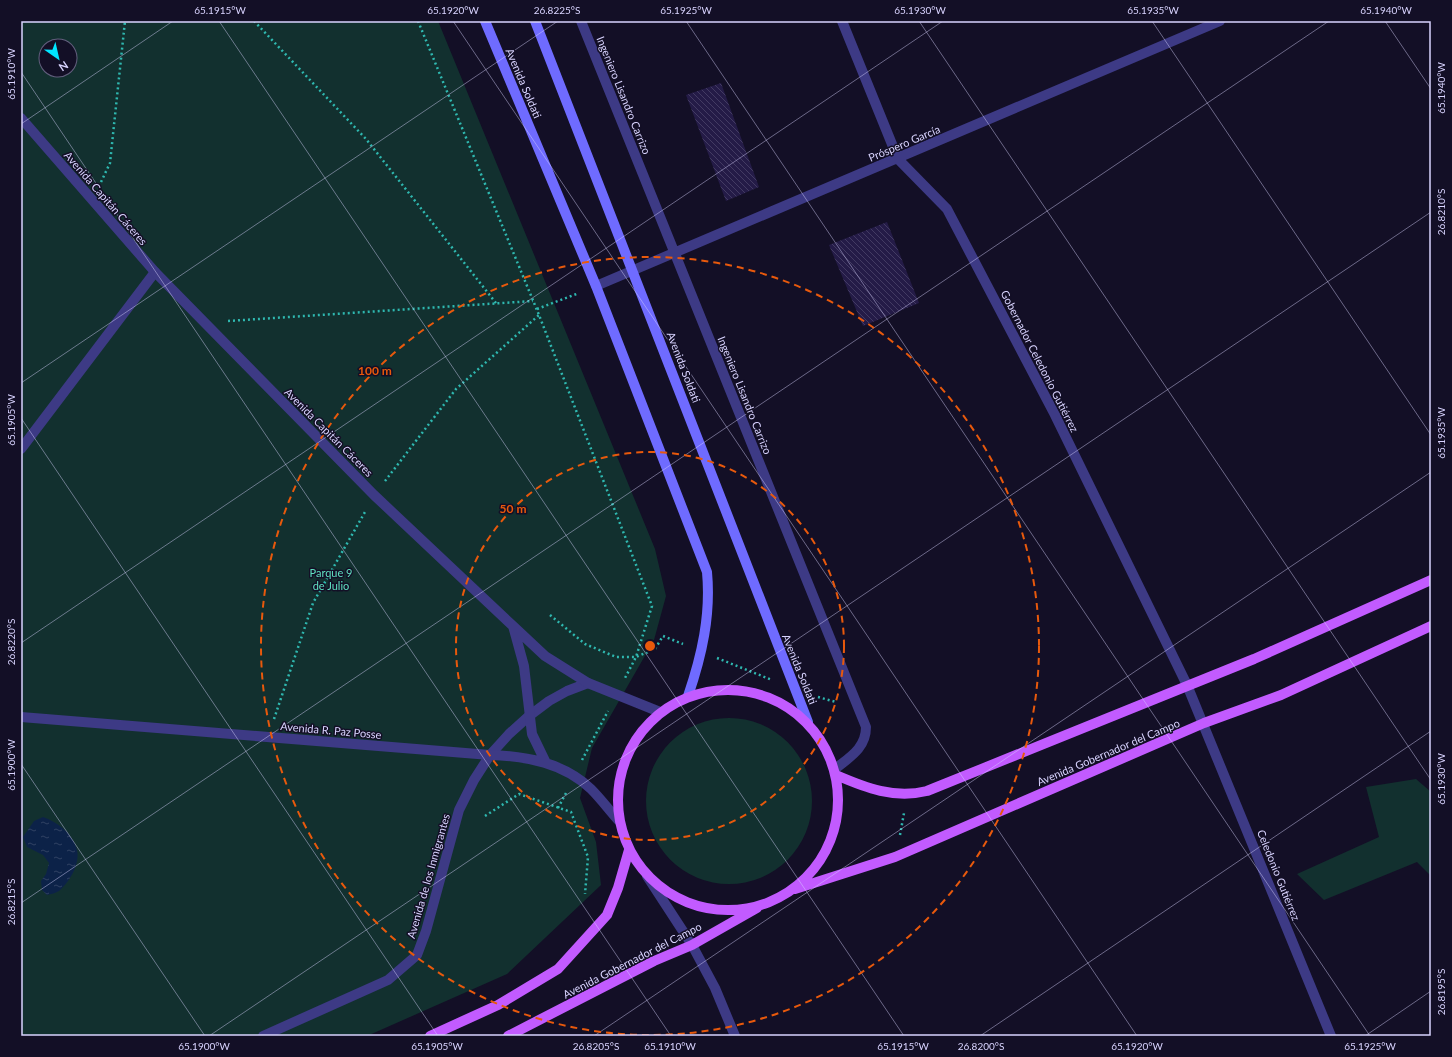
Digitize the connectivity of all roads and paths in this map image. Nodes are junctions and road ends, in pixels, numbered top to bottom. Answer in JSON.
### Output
{"nodes":[{"id":1,"x":125,"y":21,"type":"edge"},
{"id":2,"x":254,"y":21,"type":"edge"},
{"id":3,"x":418,"y":21,"type":"edge"},
{"id":4,"x":485,"y":21,"type":"edge"},
{"id":5,"x":535,"y":21,"type":"edge"},
{"id":6,"x":581,"y":21,"type":"edge"},
{"id":7,"x":842,"y":21,"type":"edge"},
{"id":8,"x":1220,"y":21,"type":"edge"},
{"id":9,"x":21,"y":118,"type":"edge"},
{"id":10,"x":898,"y":159,"type":"junction"},
{"id":11,"x":93,"y":200,"type":"junction"},
{"id":12,"x":674,"y":253,"type":"junction"},
{"id":13,"x":634,"y":270,"type":"junction"},
{"id":14,"x":155,"y":272,"type":"junction"},
{"id":15,"x":596,"y":286,"type":"junction"},
{"id":16,"x":533,"y":301,"type":"junction"},
{"id":17,"x":496,"y":303,"type":"junction"},
{"id":18,"x":537,"y":309,"type":"junction"},
{"id":19,"x":204,"y":323,"type":"junction"},
{"id":20,"x":21,"y":449,"type":"edge"},
{"id":21,"x":1431,"y":580,"type":"edge"},
{"id":22,"x":513,"y":626,"type":"junction"},
{"id":23,"x":1431,"y":626,"type":"edge"},
{"id":24,"x":588,"y":684,"type":"junction"},
{"id":25,"x":1188,"y":685,"type":"junction"},
{"id":26,"x":616,"y":695,"type":"junction"},
{"id":27,"x":688,"y":696,"type":"junction"},
{"id":28,"x":660,"y":712,"type":"junction"},
{"id":29,"x":529,"y":716,"type":"junction"},
{"id":30,"x":21,"y":717,"type":"edge"},
{"id":31,"x":808,"y":722,"type":"junction"},
{"id":32,"x":1204,"y":723,"type":"junction"},
{"id":33,"x":490,"y":755,"type":"junction"},
{"id":34,"x":546,"y":763,"type":"junction"},
{"id":35,"x":836,"y":772,"type":"junction"},
{"id":36,"x":574,"y":777,"type":"junction"},
{"id":37,"x":907,"y":795,"type":"junction"},
{"id":38,"x":558,"y":808,"type":"junction"},
{"id":39,"x":485,"y":816,"type":"dead end"},
{"id":40,"x":618,"y":820,"type":"junction"},
{"id":41,"x":629,"y":850,"type":"junction"},
{"id":42,"x":895,"y":857,"type":"junction"},
{"id":43,"x":647,"y":876,"type":"junction"},
{"id":44,"x":792,"y":890,"type":"junction"},
{"id":45,"x":585,"y":894,"type":"dead end"},
{"id":46,"x":766,"y":903,"type":"junction"},
{"id":47,"x":692,"y":945,"type":"junction"},
{"id":48,"x":263,"y":1036,"type":"edge"},
{"id":49,"x":430,"y":1036,"type":"edge"},
{"id":50,"x":508,"y":1036,"type":"edge"},
{"id":51,"x":735,"y":1036,"type":"edge"},
{"id":52,"x":1331,"y":1036,"type":"edge"}],
"edges":[{"from":1,"to":11,"type":"path"},
{"from":2,"to":17,"type":"path"},
{"from":3,"to":16,"type":"path"},
{"from":4,"to":15,"type":"main road","name":"Avenida Soldati"},
{"from":5,"to":13,"type":"main road","name":"Avenida Soldati"},
{"from":6,"to":12,"type":"street","name":"Ingeniero Lisandro Carrizo"},
{"from":7,"to":10,"type":"street","name":"Gobernador Celedonio Gutiérrez"},
{"from":8,"to":10,"type":"street","name":"Próspero García"},
{"from":9,"to":11,"type":"street","name":"Avenida Capitán Cáceres"},
{"from":10,"to":12,"type":"street","name":"Próspero García"},
{"from":10,"to":25,"type":"street","name":"Gobernador Celedonio Gutiérrez"},
{"from":11,"to":14,"type":"street","name":"Avenida Capitán Cáceres"},
{"from":12,"to":13,"type":"street","name":"Próspero García"},
{"from":12,"to":35,"type":"street","name":"Ingeniero Lisandro Carrizo"},
{"from":13,"to":15,"type":"street","name":"Próspero García"},
{"from":13,"to":31,"type":"main road","name":"Avenida Soldati"},
{"from":14,"to":19,"type":"street","name":"Avenida Capitán Cáceres"},
{"from":14,"to":20,"type":"street"},
{"from":15,"to":18,"type":"path"},
{"from":15,"to":27,"type":"main road","name":"Avenida Soldati"},
{"from":16,"to":17,"type":"path"},
{"from":16,"to":18,"type":"path"},
{"from":17,"to":19,"type":"path"},
{"from":18,"to":26,"type":"path"},
{"from":19,"to":22,"type":"street","name":"Avenida Capitán Cáceres"},
{"from":21,"to":25,"type":"main road"},
{"from":22,"to":24,"type":"street","name":"Avenida Capitán Cáceres"},
{"from":22,"to":29,"type":"street"},
{"from":23,"to":32,"type":"main road","name":"Avenida Gobernador del Campo"},
{"from":24,"to":26,"type":"street","name":"Avenida Capitán Cáceres"},
{"from":24,"to":29,"type":"street","name":"Avenida de los Inmigrantes"},
{"from":25,"to":32,"type":"street","name":"Gobernador Celedonio Gutiérrez"},
{"from":25,"to":37,"type":"main road"},
{"from":26,"to":28,"type":"street","name":"Avenida Capitán Cáceres"},
{"from":26,"to":36,"type":"path"},
{"from":27,"to":28,"type":"main road"},
{"from":27,"to":31,"type":"main road"},
{"from":28,"to":40,"type":"main road"},
{"from":29,"to":33,"type":"street","name":"Avenida de los Inmigrantes"},
{"from":29,"to":34,"type":"street"},
{"from":30,"to":33,"type":"street","name":"Avenida R. Paz Posse"},
{"from":31,"to":35,"type":"main road"},
{"from":32,"to":42,"type":"main road","name":"Avenida Gobernador del Campo"},
{"from":32,"to":52,"type":"street","name":"Celedonio Gutiérrez"},
{"from":33,"to":34,"type":"street","name":"Avenida R. Paz Posse"},
{"from":33,"to":48,"type":"street","name":"Avenida de los Inmigrantes"},
{"from":34,"to":36,"type":"street","name":"Avenida R. Paz Posse"},
{"from":35,"to":37,"type":"main road"},
{"from":35,"to":44,"type":"main road"},
{"from":36,"to":38,"type":"path"},
{"from":36,"to":40,"type":"street","name":"Avenida R. Paz Posse"},
{"from":37,"to":42,"type":"path"},
{"from":38,"to":39,"type":"path"},
{"from":38,"to":45,"type":"path"},
{"from":40,"to":41,"type":"main road"},
{"from":41,"to":43,"type":"main road"},
{"from":41,"to":49,"type":"main road"},
{"from":42,"to":44,"type":"main road","name":"Avenida Gobernador del Campo"},
{"from":43,"to":46,"type":"main road"},
{"from":43,"to":47,"type":"street"},
{"from":44,"to":46,"type":"main road"},
{"from":46,"to":47,"type":"main road","name":"Avenida Gobernador del Campo"},
{"from":47,"to":50,"type":"main road","name":"Avenida Gobernador del Campo"},
{"from":47,"to":51,"type":"street"}]}
